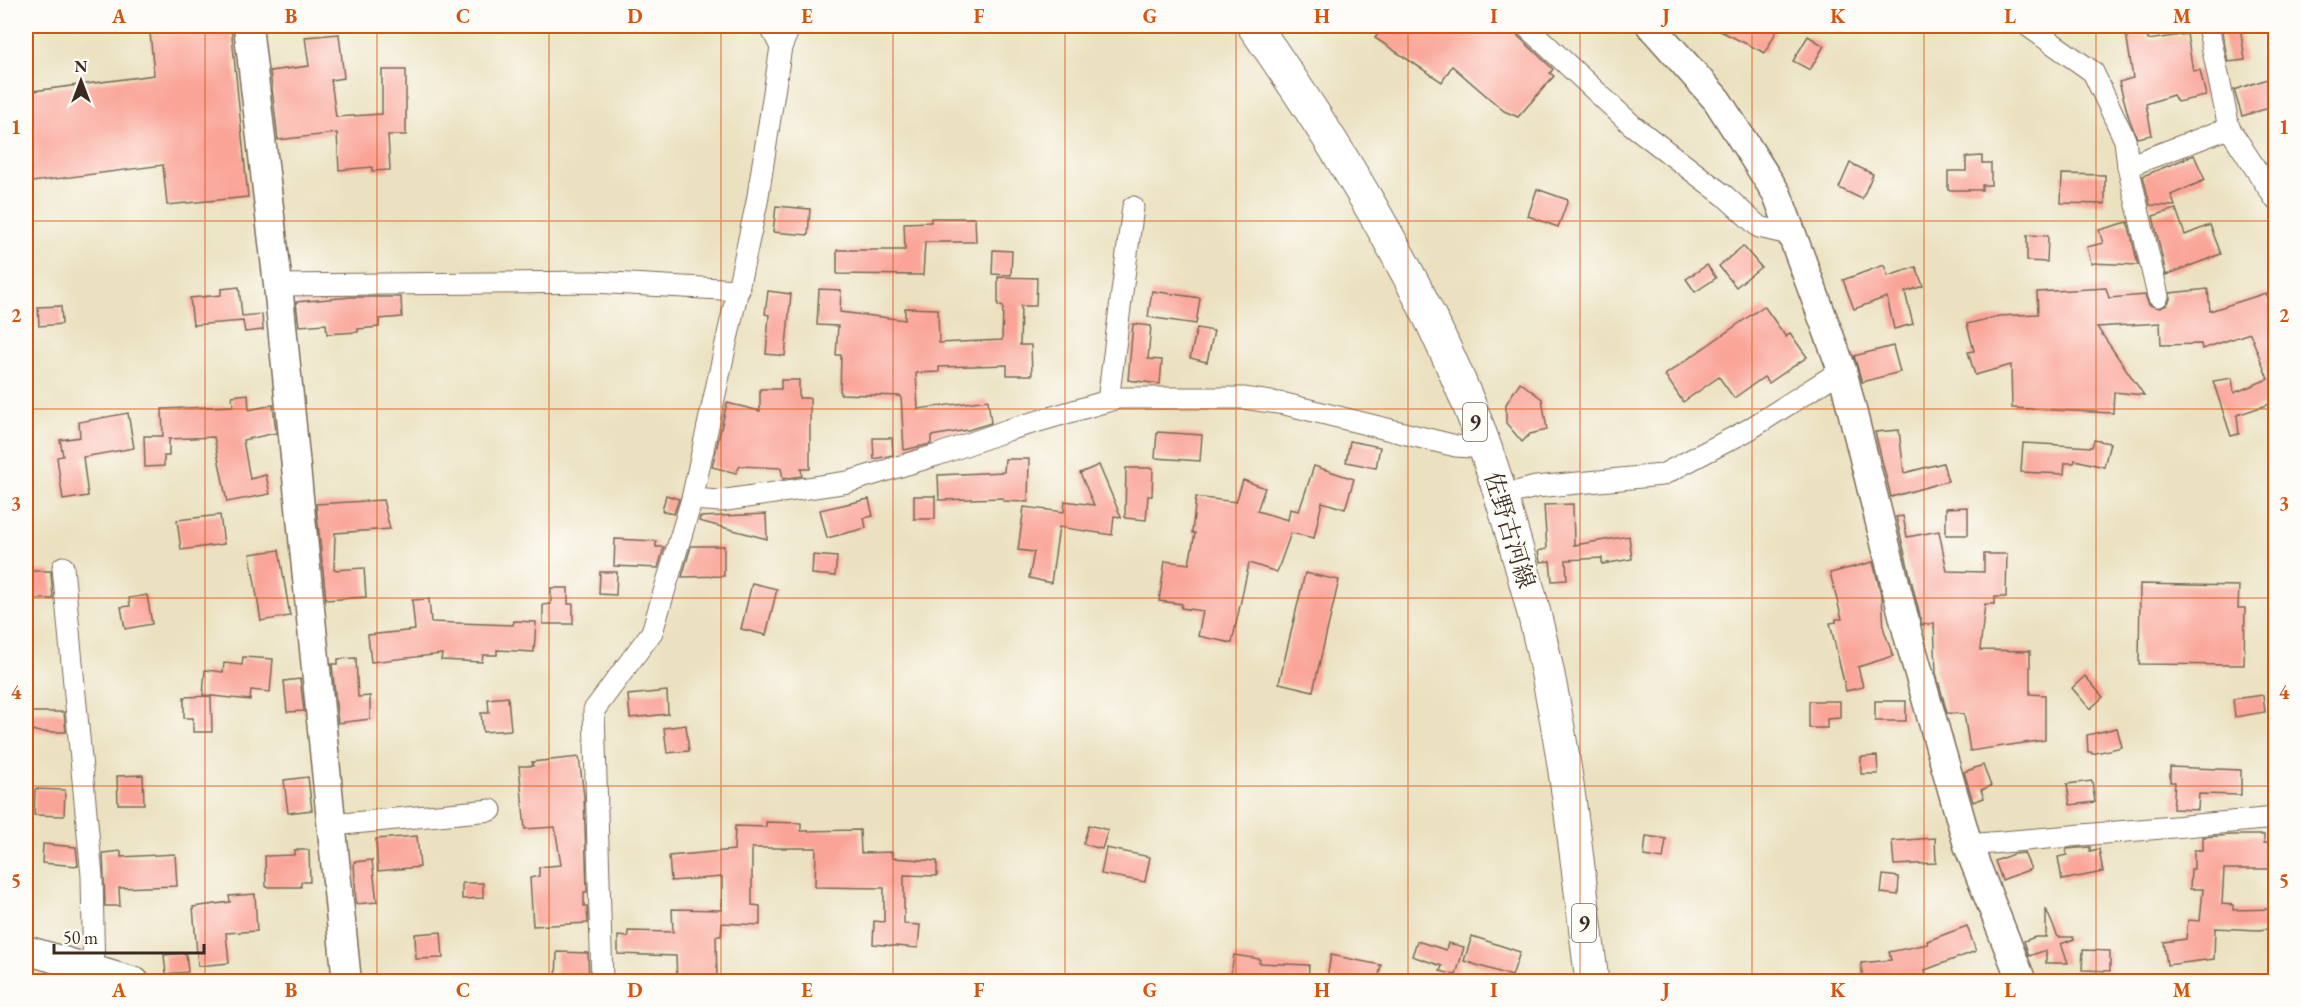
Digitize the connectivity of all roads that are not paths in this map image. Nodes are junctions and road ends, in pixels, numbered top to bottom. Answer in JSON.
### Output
{"nodes":[{"id":1,"x":248,"y":26,"type":"edge"},
{"id":2,"x":770,"y":26,"type":"edge"},
{"id":3,"x":789,"y":26,"type":"edge"},
{"id":4,"x":1254,"y":26,"type":"edge"},
{"id":5,"x":1526,"y":26,"type":"edge"},
{"id":6,"x":1651,"y":26,"type":"edge"},
{"id":7,"x":2028,"y":26,"type":"edge"},
{"id":8,"x":2208,"y":26,"type":"edge"},
{"id":9,"x":781,"y":47,"type":"junction"},
{"id":10,"x":2229,"y":128,"type":"junction"},
{"id":11,"x":2128,"y":166,"type":"junction"},
{"id":12,"x":2276,"y":200,"type":"edge"},
{"id":13,"x":1133,"y":207,"type":"dead end"},
{"id":14,"x":1793,"y":235,"type":"junction"},
{"id":15,"x":278,"y":285,"type":"junction"},
{"id":16,"x":739,"y":290,"type":"junction"},
{"id":17,"x":2158,"y":296,"type":"dead end"},
{"id":18,"x":1842,"y":370,"type":"junction"},
{"id":19,"x":1108,"y":401,"type":"junction"},
{"id":20,"x":1485,"y":448,"type":"junction"},
{"id":21,"x":1500,"y":496,"type":"junction"},
{"id":22,"x":692,"y":499,"type":"junction"},
{"id":23,"x":63,"y":567,"type":"dead end"},
{"id":24,"x":491,"y":810,"type":"dead end"},
{"id":25,"x":2276,"y":818,"type":"edge"},
{"id":26,"x":332,"y":825,"type":"junction"},
{"id":27,"x":1968,"y":845,"type":"junction"},
{"id":28,"x":26,"y":950,"type":"edge"},
{"id":29,"x":94,"y":976,"type":"edge"},
{"id":30,"x":135,"y":981,"type":"edge"},
{"id":31,"x":347,"y":981,"type":"edge"},
{"id":32,"x":602,"y":981,"type":"edge"},
{"id":33,"x":1592,"y":981,"type":"edge"},
{"id":34,"x":2022,"y":981,"type":"edge"}],
"edges":[{"from":1,"to":15,"type":"street"},
{"from":2,"to":9,"type":"street"},
{"from":3,"to":9,"type":"street"},
{"from":4,"to":20,"type":"main road","name":"佐野古河線","number":"9"},
{"from":5,"to":14,"type":"street"},
{"from":6,"to":14,"type":"street"},
{"from":7,"to":11,"type":"street"},
{"from":8,"to":10,"type":"street"},
{"from":9,"to":16,"type":"street"},
{"from":10,"to":11,"type":"street"},
{"from":10,"to":12,"type":"street"},
{"from":11,"to":17,"type":"street"},
{"from":13,"to":19,"type":"street"},
{"from":14,"to":18,"type":"street"},
{"from":15,"to":16,"type":"street"},
{"from":15,"to":26,"type":"street"},
{"from":16,"to":22,"type":"street"},
{"from":18,"to":21,"type":"street"},
{"from":18,"to":27,"type":"street"},
{"from":19,"to":20,"type":"street"},
{"from":19,"to":22,"type":"street"},
{"from":20,"to":21,"type":"main road","name":"佐野古河線","number":"9"},
{"from":21,"to":33,"type":"main road","name":"佐野古河線","number":"9"},
{"from":22,"to":32,"type":"street"},
{"from":23,"to":29,"type":"street"},
{"from":24,"to":26,"type":"street"},
{"from":25,"to":27,"type":"street"},
{"from":26,"to":31,"type":"street"},
{"from":27,"to":34,"type":"street"},
{"from":28,"to":29,"type":"street"},
{"from":29,"to":30,"type":"street"}]}
